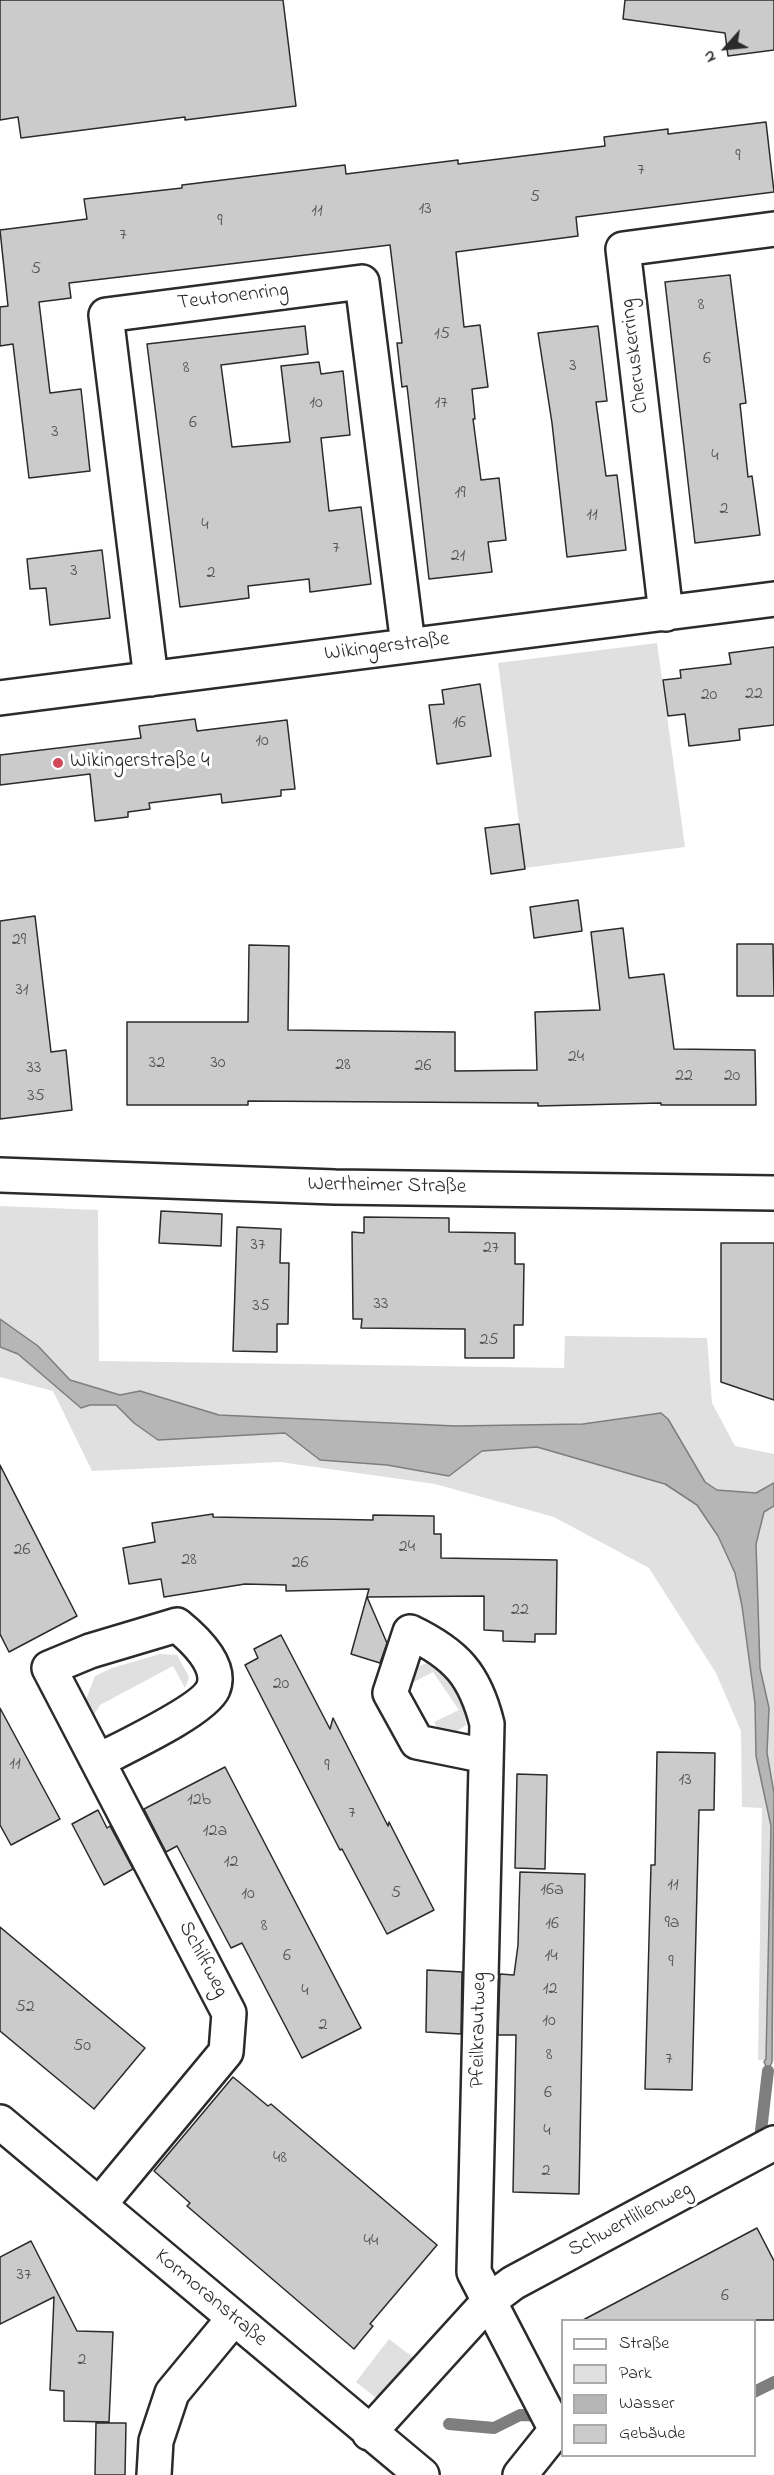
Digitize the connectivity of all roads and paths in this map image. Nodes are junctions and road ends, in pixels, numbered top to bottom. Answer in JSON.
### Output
{"nodes":[{"id":1,"x":774,"y":229,"type":"edge"},
{"id":2,"x":774,"y":599,"type":"edge"},
{"id":3,"x":666,"y":614,"type":"junction"},
{"id":4,"x":408,"y":645,"type":"junction"},
{"id":5,"x":151,"y":679,"type":"junction"},
{"id":6,"x":0,"y":698,"type":"edge"},
{"id":7,"x":0,"y":1174,"type":"edge"},
{"id":8,"x":774,"y":1193,"type":"edge"},
{"id":9,"x":486,"y":1756,"type":"dead end"},
{"id":10,"x":98,"y":1761,"type":"junction"},
{"id":11,"x":0,"y":2121,"type":"edge"},
{"id":12,"x":774,"y":2143,"type":"edge"},
{"id":13,"x":99,"y":2205,"type":"junction"},
{"id":14,"x":489,"y":2301,"type":"junction"},
{"id":15,"x":234,"y":2318,"type":"junction"},
{"id":16,"x":369,"y":2433,"type":"junction"},
{"id":17,"x":154,"y":2475,"type":"edge"},
{"id":18,"x":422,"y":2475,"type":"edge"},
{"id":19,"x":520,"y":2475,"type":"edge"}],
"edges":[{"from":1,"to":3,"type":"street","name":"Cheruskerring"},
{"from":2,"to":3,"type":"street","name":"Wikingerstraße"},
{"from":3,"to":4,"type":"street","name":"Wikingerstraße"},
{"from":4,"to":5,"type":"street","name":"Wikingerstraße"},
{"from":4,"to":5,"type":"street","name":"Teutonenring"},
{"from":5,"to":6,"type":"street","name":"Wikingerstraße"},
{"from":7,"to":8,"type":"street","name":"Wertheimer Straße"},
{"from":9,"to":14,"type":"street","name":"Pfeilkrautweg"},
{"from":10,"to":10,"type":"street","name":"Schilfweg"},
{"from":10,"to":13,"type":"street","name":"Schilfweg"},
{"from":11,"to":13,"type":"street","name":"Kormoranstraße"},
{"from":12,"to":14,"type":"street","name":"Schwertlilienweg"},
{"from":13,"to":15,"type":"street","name":"Kormoranstraße"},
{"from":14,"to":16,"type":"street","name":"Schwertlilienweg"},
{"from":14,"to":19,"type":"street"},
{"from":15,"to":16,"type":"street","name":"Kormoranstraße"},
{"from":15,"to":17,"type":"street"},
{"from":16,"to":18,"type":"street","name":"Kormoranstraße"}]}
